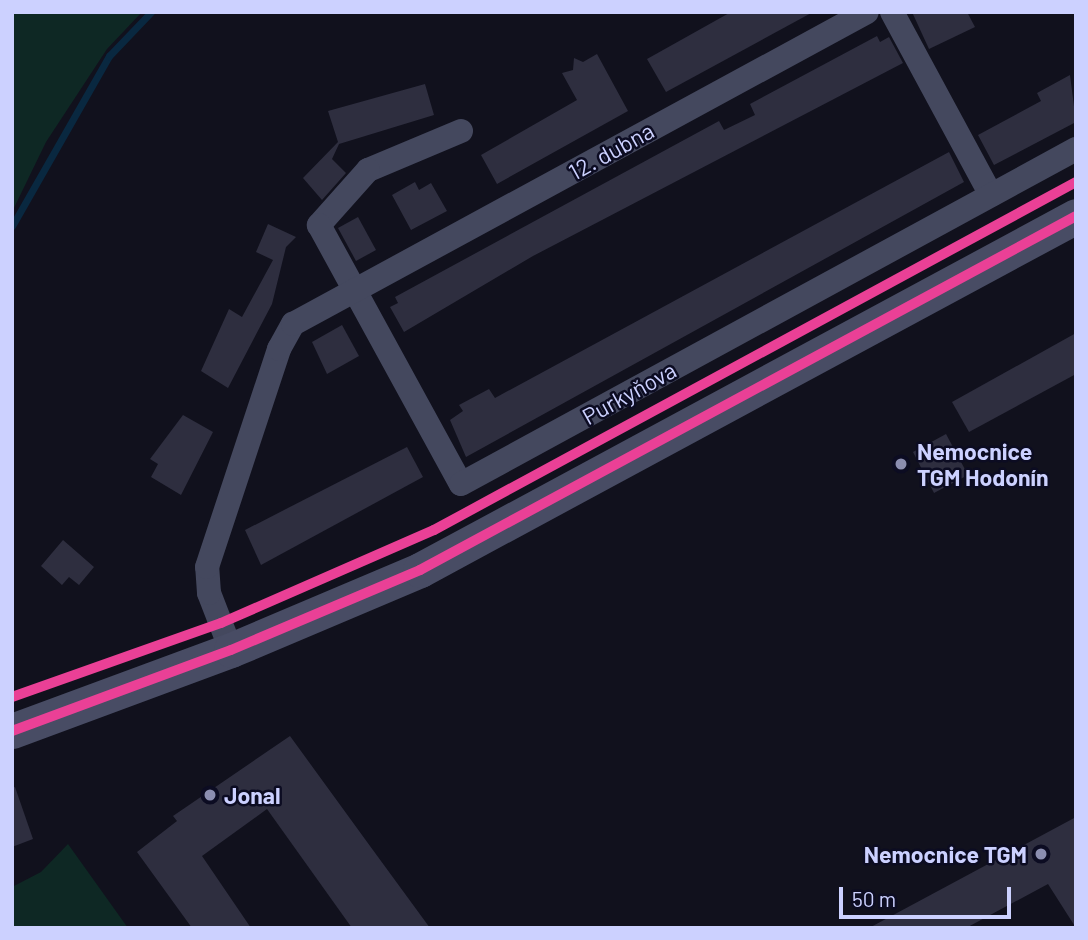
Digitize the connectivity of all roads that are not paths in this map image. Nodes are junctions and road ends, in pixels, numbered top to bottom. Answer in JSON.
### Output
{"nodes":[{"id":1,"x":867,"y":12,"type":"edge"},
{"id":2,"x":892,"y":12,"type":"edge"},
{"id":3,"x":461,"y":131,"type":"dead end"},
{"id":4,"x":1076,"y":149,"type":"edge"},
{"id":5,"x":991,"y":195,"type":"junction"},
{"id":6,"x":1076,"y":216,"type":"edge"},
{"id":7,"x":356,"y":290,"type":"junction"},
{"id":8,"x":231,"y":650,"type":"junction"},
{"id":9,"x":12,"y":731,"type":"edge"}],
"edges":[{"from":1,"to":7,"type":"street","name":"12. dubna"},
{"from":2,"to":5,"type":"street"},
{"from":3,"to":7,"type":"street"},
{"from":4,"to":5,"type":"street","name":"Purkyňova"},
{"from":5,"to":7,"type":"street","name":"Purkyňova"},
{"from":6,"to":8,"type":"street"},
{"from":7,"to":8,"type":"street","name":"12. dubna"},
{"from":8,"to":9,"type":"street"}]}
